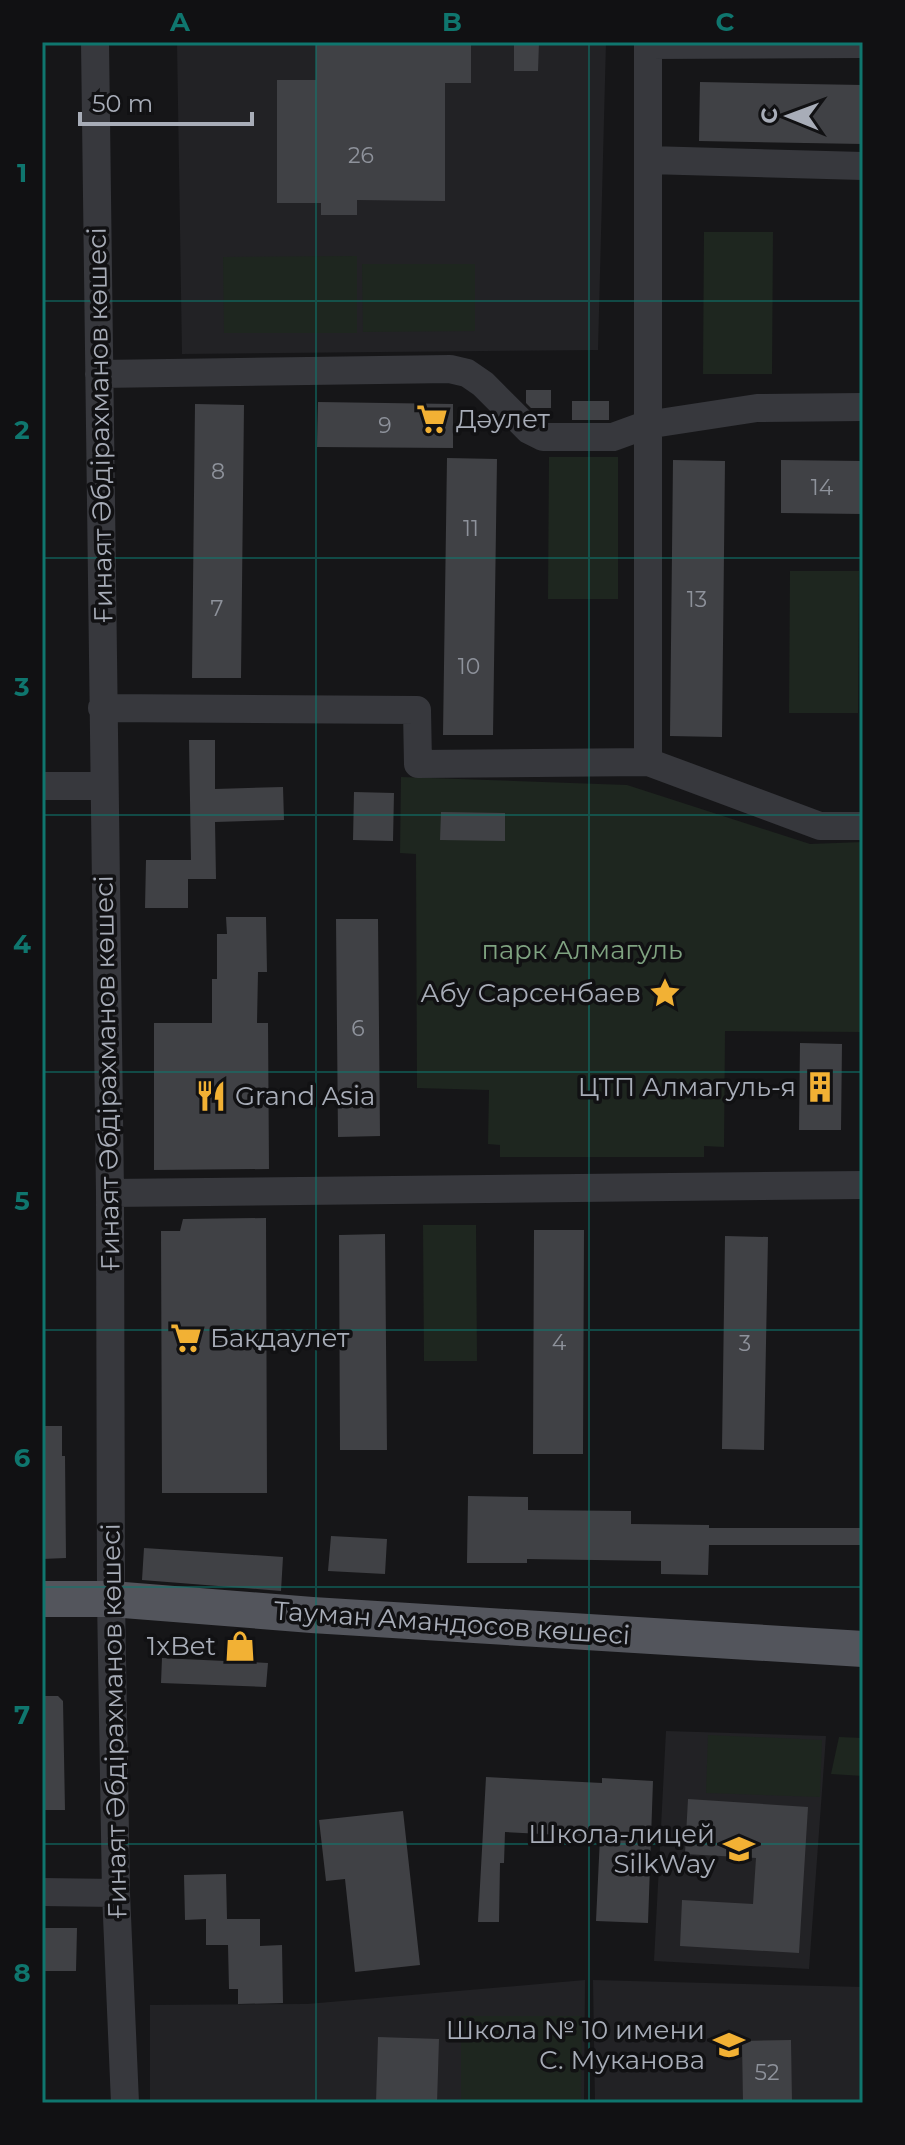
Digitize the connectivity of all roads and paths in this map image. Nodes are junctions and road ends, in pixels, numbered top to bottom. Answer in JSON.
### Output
{"nodes":[{"id":1,"x":95,"y":42,"type":"edge"},
{"id":2,"x":648,"y":43,"type":"edge"},
{"id":3,"x":863,"y":44,"type":"edge"},
{"id":4,"x":648,"y":160,"type":"junction"},
{"id":5,"x":863,"y":166,"type":"edge"},
{"id":6,"x":99,"y":374,"type":"junction"},
{"id":7,"x":863,"y":407,"type":"edge"},
{"id":8,"x":646,"y":425,"type":"junction"},
{"id":9,"x":102,"y":708,"type":"junction"},
{"id":10,"x":648,"y":762,"type":"junction"},
{"id":11,"x":42,"y":786,"type":"edge"},
{"id":12,"x":103,"y":786,"type":"junction"},
{"id":13,"x":863,"y":826,"type":"edge"},
{"id":14,"x":863,"y":1185,"type":"edge"},
{"id":15,"x":110,"y":1193,"type":"junction"},
{"id":16,"x":42,"y":1599,"type":"edge"},
{"id":17,"x":111,"y":1599,"type":"junction"},
{"id":18,"x":863,"y":1649,"type":"edge"},
{"id":19,"x":42,"y":1892,"type":"edge"},
{"id":20,"x":116,"y":1893,"type":"junction"},
{"id":21,"x":125,"y":2103,"type":"edge"}],
"edges":[{"from":1,"to":6,"type":"street","name":"Ғинаят Әбдірахманов көшесі"},
{"from":2,"to":3,"type":"street"},
{"from":2,"to":4,"type":"street"},
{"from":4,"to":5,"type":"street"},
{"from":4,"to":8,"type":"street"},
{"from":6,"to":8,"type":"street"},
{"from":6,"to":9,"type":"street","name":"Ғинаят Әбдірахманов көшесі"},
{"from":7,"to":8,"type":"street"},
{"from":8,"to":10,"type":"street"},
{"from":9,"to":10,"type":"street"},
{"from":9,"to":12,"type":"street","name":"Ғинаят Әбдірахманов көшесі"},
{"from":10,"to":13,"type":"street"},
{"from":11,"to":12,"type":"street"},
{"from":12,"to":15,"type":"street","name":"Ғинаят Әбдірахманов көшесі"},
{"from":14,"to":15,"type":"street"},
{"from":15,"to":17,"type":"street","name":"Ғинаят Әбдірахманов көшесі"},
{"from":16,"to":17,"type":"main road","name":"Тауман Амандосов көшесі"},
{"from":17,"to":18,"type":"main road","name":"Тауман Амандосов көшесі"},
{"from":17,"to":20,"type":"street","name":"Ғинаят Әбдірахманов көшесі"},
{"from":19,"to":20,"type":"street"},
{"from":20,"to":21,"type":"street","name":"Ғинаят Әбдірахманов көшесі"}]}
